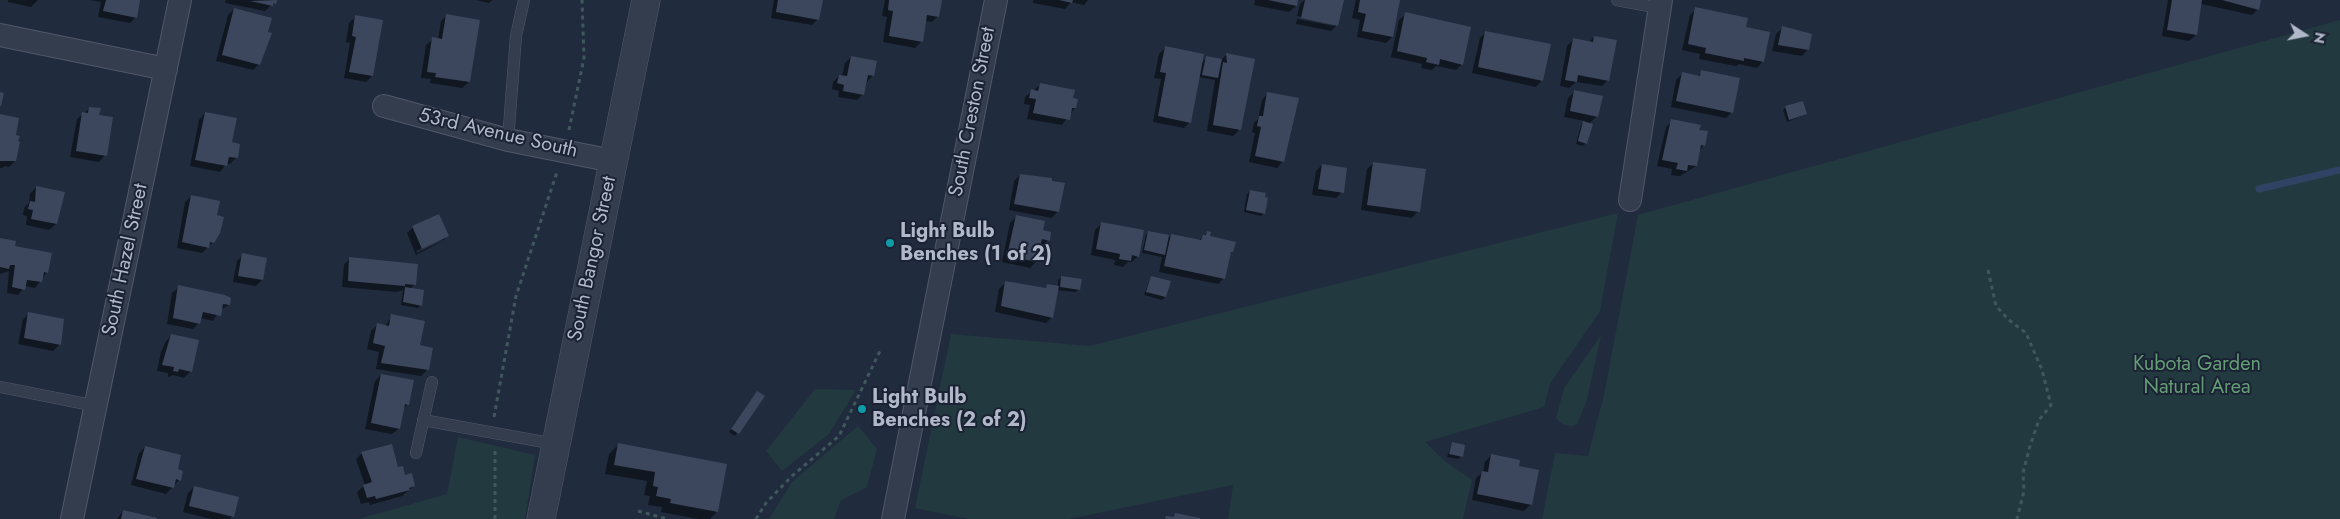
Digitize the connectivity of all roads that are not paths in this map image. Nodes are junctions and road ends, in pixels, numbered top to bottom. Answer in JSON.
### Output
{"nodes":[{"id":1,"x":180,"y":0,"type":"edge"},
{"id":2,"x":524,"y":0,"type":"edge"},
{"id":3,"x":646,"y":0,"type":"edge"},
{"id":4,"x":996,"y":0,"type":"edge"},
{"id":5,"x":1616,"y":0,"type":"edge"},
{"id":6,"x":1660,"y":4,"type":"edge"},
{"id":7,"x":0,"y":34,"type":"edge"},
{"id":8,"x":166,"y":69,"type":"junction"},
{"id":9,"x":384,"y":106,"type":"dead end"},
{"id":10,"x":508,"y":140,"type":"junction"},
{"id":11,"x":613,"y":161,"type":"junction"},
{"id":12,"x":1630,"y":200,"type":"dead end"},
{"id":13,"x":432,"y":382,"type":"dead end"},
{"id":14,"x":0,"y":387,"type":"edge"},
{"id":15,"x":96,"y":406,"type":"junction"},
{"id":16,"x":423,"y":420,"type":"junction"},
{"id":17,"x":555,"y":444,"type":"junction"},
{"id":18,"x":416,"y":453,"type":"dead end"},
{"id":19,"x":72,"y":519,"type":"edge"},
{"id":20,"x":540,"y":519,"type":"edge"},
{"id":21,"x":893,"y":519,"type":"edge"}],
"edges":[{"from":1,"to":8,"type":"street","name":"South Hazel Street"},
{"from":2,"to":10,"type":"lane"},
{"from":3,"to":11,"type":"street","name":"South Bangor Street"},
{"from":4,"to":21,"type":"street","name":"South Creston Street"},
{"from":5,"to":6,"type":"lane"},
{"from":6,"to":12,"type":"street"},
{"from":7,"to":8,"type":"street"},
{"from":8,"to":15,"type":"street","name":"South Hazel Street"},
{"from":9,"to":10,"type":"street","name":"53rd Avenue South"},
{"from":10,"to":11,"type":"street","name":"53rd Avenue South"},
{"from":11,"to":17,"type":"street","name":"South Bangor Street"},
{"from":13,"to":16,"type":"lane"},
{"from":14,"to":15,"type":"lane"},
{"from":15,"to":19,"type":"street","name":"South Hazel Street"},
{"from":16,"to":17,"type":"lane"},
{"from":16,"to":18,"type":"lane"},
{"from":17,"to":20,"type":"street","name":"South Bangor Street"}]}
